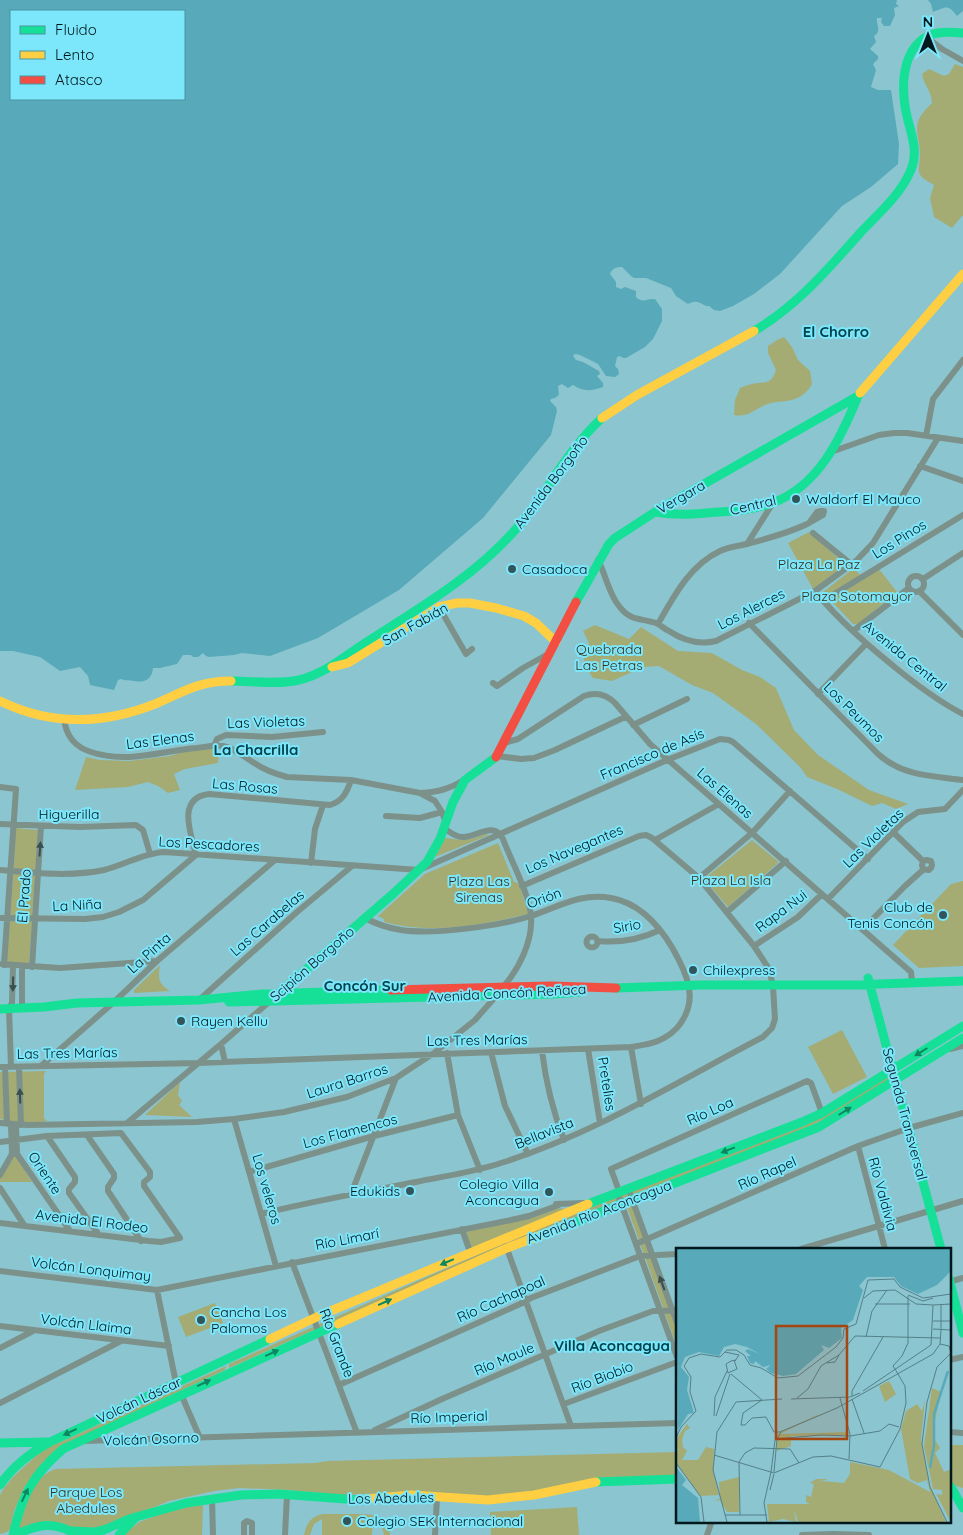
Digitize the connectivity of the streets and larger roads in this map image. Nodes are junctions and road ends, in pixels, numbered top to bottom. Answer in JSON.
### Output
{"nodes":[{"id":1,"x":963,"y":33,"type":"edge"},
{"id":2,"x":926,"y":37,"type":"junction"},
{"id":3,"x":963,"y":61,"type":"edge"},
{"id":4,"x":963,"y":274,"type":"edge"},
{"id":5,"x":963,"y":360,"type":"edge"},
{"id":6,"x":858,"y":396,"type":"junction"},
{"id":7,"x":926,"y":436,"type":"junction"},
{"id":8,"x":938,"y":438,"type":"junction"},
{"id":9,"x":962,"y":439,"type":"edge"},
{"id":10,"x":831,"y":452,"type":"junction"},
{"id":11,"x":920,"y":466,"type":"junction"},
{"id":12,"x":963,"y":481,"type":"edge"},
{"id":13,"x":773,"y":503,"type":"junction"},
{"id":14,"x":655,"y":512,"type":"junction"},
{"id":15,"x":963,"y":514,"type":"edge"},
{"id":16,"x":809,"y":522,"type":"dead end"},
{"id":17,"x":813,"y":533,"type":"dead end"},
{"id":18,"x":747,"y":544,"type":"junction"},
{"id":19,"x":963,"y":552,"type":"edge"},
{"id":20,"x":598,"y":560,"type":"junction"},
{"id":21,"x":851,"y":564,"type":"junction"},
{"id":22,"x":923,"y":579,"type":"junction"},
{"id":23,"x":909,"y":588,"type":"junction"},
{"id":24,"x":815,"y":591,"type":"junction"},
{"id":25,"x":919,"y":592,"type":"junction"},
{"id":26,"x":823,"y":601,"type":"junction"},
{"id":27,"x":439,"y":607,"type":"junction"},
{"id":28,"x":749,"y":623,"type":"junction"},
{"id":29,"x":658,"y":624,"type":"junction"},
{"id":30,"x":853,"y":631,"type":"junction"},
{"id":31,"x":963,"y":635,"type":"edge"},
{"id":32,"x":556,"y":642,"type":"junction"},
{"id":33,"x":866,"y":644,"type":"junction"},
{"id":34,"x":472,"y":649,"type":"dead end"},
{"id":35,"x":550,"y":653,"type":"junction"},
{"id":36,"x":329,"y":667,"type":"junction"},
{"id":37,"x":493,"y":684,"type":"dead end"},
{"id":38,"x":818,"y":694,"type":"junction"},
{"id":39,"x":687,"y":699,"type":"dead end"},
{"id":40,"x":0,"y":701,"type":"edge"},
{"id":41,"x":963,"y":714,"type":"edge"},
{"id":42,"x":625,"y":716,"type":"junction"},
{"id":43,"x":64,"y":720,"type":"junction"},
{"id":44,"x":633,"y":725,"type":"junction"},
{"id":45,"x":323,"y":732,"type":"dead end"},
{"id":46,"x":504,"y":743,"type":"junction"},
{"id":47,"x":214,"y":746,"type":"junction"},
{"id":48,"x":497,"y":756,"type":"junction"},
{"id":49,"x":667,"y":760,"type":"junction"},
{"id":50,"x":351,"y":780,"type":"junction"},
{"id":51,"x":465,"y":780,"type":"junction"},
{"id":52,"x":963,"y":780,"type":"edge"},
{"id":53,"x":0,"y":787,"type":"edge"},
{"id":54,"x":963,"y":790,"type":"edge"},
{"id":55,"x":790,"y":791,"type":"junction"},
{"id":56,"x":420,"y":793,"type":"junction"},
{"id":57,"x":720,"y":804,"type":"junction"},
{"id":58,"x":323,"y":805,"type":"junction"},
{"id":59,"x":442,"y":812,"type":"junction"},
{"id":60,"x":386,"y":816,"type":"dead end"},
{"id":61,"x":0,"y":824,"type":"edge"},
{"id":62,"x":13,"y":825,"type":"junction"},
{"id":63,"x":41,"y":826,"type":"junction"},
{"id":64,"x":445,"y":826,"type":"junction"},
{"id":65,"x":893,"y":832,"type":"junction"},
{"id":66,"x":752,"y":833,"type":"junction"},
{"id":67,"x":500,"y":835,"type":"junction"},
{"id":68,"x":655,"y":840,"type":"junction"},
{"id":69,"x":150,"y":854,"type":"junction"},
{"id":70,"x":196,"y":855,"type":"junction"},
{"id":71,"x":868,"y":859,"type":"junction"},
{"id":72,"x":275,"y":860,"type":"junction"},
{"id":73,"x":786,"y":861,"type":"junction"},
{"id":74,"x":311,"y":863,"type":"junction"},
{"id":75,"x":352,"y":866,"type":"junction"},
{"id":76,"x":0,"y":870,"type":"edge"},
{"id":77,"x":10,"y":870,"type":"junction"},
{"id":78,"x":419,"y":870,"type":"junction"},
{"id":79,"x":38,"y":873,"type":"junction"},
{"id":80,"x":699,"y":878,"type":"junction"},
{"id":81,"x":522,"y":886,"type":"junction"},
{"id":82,"x":825,"y":897,"type":"junction"},
{"id":83,"x":727,"y":912,"type":"junction"},
{"id":84,"x":531,"y":916,"type":"junction"},
{"id":85,"x":3,"y":918,"type":"edge"},
{"id":86,"x":365,"y":918,"type":"junction"},
{"id":87,"x":35,"y":920,"type":"junction"},
{"id":88,"x":863,"y":929,"type":"junction"},
{"id":89,"x":660,"y":930,"type":"junction"},
{"id":90,"x":598,"y":941,"type":"dead end"},
{"id":91,"x":754,"y":946,"type":"junction"},
{"id":92,"x":158,"y":961,"type":"junction"},
{"id":93,"x":2,"y":964,"type":"edge"},
{"id":94,"x":13,"y":966,"type":"junction"},
{"id":95,"x":22,"y":966,"type":"junction"},
{"id":96,"x":32,"y":967,"type":"junction"},
{"id":97,"x":963,"y":975,"type":"edge"},
{"id":98,"x":912,"y":980,"type":"junction"},
{"id":99,"x":869,"y":981,"type":"junction"},
{"id":100,"x":963,"y":981,"type":"edge"},
{"id":101,"x":773,"y":983,"type":"junction"},
{"id":102,"x":689,"y":985,"type":"junction"},
{"id":103,"x":504,"y":987,"type":"junction"},
{"id":104,"x":605,"y":988,"type":"junction"},
{"id":105,"x":278,"y":994,"type":"junction"},
{"id":106,"x":497,"y":995,"type":"junction"},
{"id":107,"x":199,"y":1000,"type":"junction"},
{"id":108,"x":114,"y":1002,"type":"junction"},
{"id":109,"x":269,"y":1002,"type":"junction"},
{"id":110,"x":0,"y":1003,"type":"edge"},
{"id":111,"x":13,"y":1006,"type":"edge"},
{"id":112,"x":963,"y":1026,"type":"edge"},
{"id":113,"x":963,"y":1038,"type":"edge"},
{"id":114,"x":221,"y":1044,"type":"junction"},
{"id":115,"x":963,"y":1046,"type":"edge"},
{"id":116,"x":632,"y":1047,"type":"junction"},
{"id":117,"x":588,"y":1049,"type":"junction"},
{"id":118,"x":542,"y":1051,"type":"junction"},
{"id":119,"x":941,"y":1051,"type":"junction"},
{"id":120,"x":491,"y":1052,"type":"junction"},
{"id":121,"x":434,"y":1053,"type":"junction"},
{"id":122,"x":447,"y":1053,"type":"junction"},
{"id":123,"x":225,"y":1062,"type":"junction"},
{"id":124,"x":198,"y":1063,"type":"junction"},
{"id":125,"x":42,"y":1066,"type":"junction"},
{"id":126,"x":5,"y":1067,"type":"edge"},
{"id":127,"x":19,"y":1067,"type":"junction"},
{"id":128,"x":893,"y":1069,"type":"junction"},
{"id":129,"x":396,"y":1078,"type":"junction"},
{"id":130,"x":896,"y":1079,"type":"junction"},
{"id":131,"x":641,"y":1104,"type":"junction"},
{"id":132,"x":822,"y":1113,"type":"junction"},
{"id":133,"x":963,"y":1113,"type":"edge"},
{"id":134,"x":458,"y":1115,"type":"junction"},
{"id":135,"x":234,"y":1119,"type":"junction"},
{"id":136,"x":127,"y":1122,"type":"junction"},
{"id":137,"x":600,"y":1123,"type":"junction"},
{"id":138,"x":11,"y":1124,"type":"edge"},
{"id":139,"x":909,"y":1128,"type":"junction"},
{"id":140,"x":87,"y":1134,"type":"junction"},
{"id":141,"x":47,"y":1136,"type":"junction"},
{"id":142,"x":374,"y":1136,"type":"junction"},
{"id":143,"x":14,"y":1140,"type":"junction"},
{"id":144,"x":564,"y":1140,"type":"junction"},
{"id":145,"x":0,"y":1142,"type":"edge"},
{"id":146,"x":858,"y":1146,"type":"junction"},
{"id":147,"x":15,"y":1154,"type":"junction"},
{"id":148,"x":528,"y":1154,"type":"junction"},
{"id":149,"x":480,"y":1170,"type":"junction"},
{"id":150,"x":249,"y":1172,"type":"junction"},
{"id":151,"x":0,"y":1175,"type":"edge"},
{"id":152,"x":0,"y":1188,"type":"edge"},
{"id":153,"x":621,"y":1191,"type":"junction"},
{"id":154,"x":352,"y":1194,"type":"junction"},
{"id":155,"x":631,"y":1199,"type":"junction"},
{"id":156,"x":963,"y":1201,"type":"edge"},
{"id":157,"x":590,"y":1203,"type":"junction"},
{"id":158,"x":621,"y":1203,"type":"junction"},
{"id":159,"x":931,"y":1210,"type":"junction"},
{"id":160,"x":261,"y":1214,"type":"junction"},
{"id":161,"x":0,"y":1222,"type":"edge"},
{"id":162,"x":24,"y":1226,"type":"junction"},
{"id":163,"x":879,"y":1226,"type":"junction"},
{"id":164,"x":462,"y":1229,"type":"junction"},
{"id":165,"x":70,"y":1231,"type":"junction"},
{"id":166,"x":100,"y":1235,"type":"junction"},
{"id":167,"x":503,"y":1238,"type":"junction"},
{"id":168,"x":142,"y":1240,"type":"junction"},
{"id":169,"x":646,"y":1240,"type":"junction"},
{"id":170,"x":636,"y":1244,"type":"junction"},
{"id":171,"x":506,"y":1248,"type":"junction"},
{"id":172,"x":804,"y":1248,"type":"edge"},
{"id":173,"x":885,"y":1248,"type":"edge"},
{"id":174,"x":941,"y":1248,"type":"edge"},
{"id":175,"x":470,"y":1252,"type":"junction"},
{"id":176,"x":676,"y":1254,"type":"edge"},
{"id":177,"x":652,"y":1255,"type":"junction"},
{"id":178,"x":640,"y":1256,"type":"junction"},
{"id":179,"x":292,"y":1262,"type":"junction"},
{"id":180,"x":276,"y":1266,"type":"junction"},
{"id":181,"x":0,"y":1271,"type":"edge"},
{"id":182,"x":238,"y":1274,"type":"joint"},
{"id":183,"x":963,"y":1278,"type":"edge"},
{"id":184,"x":950,"y":1281,"type":"edge"},
{"id":185,"x":157,"y":1290,"type":"junction"},
{"id":186,"x":526,"y":1301,"type":"junction"},
{"id":187,"x":660,"y":1310,"type":"junction"},
{"id":188,"x":674,"y":1310,"type":"edge"},
{"id":189,"x":314,"y":1318,"type":"junction"},
{"id":190,"x":0,"y":1326,"type":"edge"},
{"id":191,"x":34,"y":1330,"type":"junction"},
{"id":192,"x":320,"y":1332,"type":"junction"},
{"id":193,"x":963,"y":1333,"type":"edge"},
{"id":194,"x":122,"y":1341,"type":"junction"},
{"id":195,"x":169,"y":1346,"type":"junction"},
{"id":196,"x":0,"y":1348,"type":"edge"},
{"id":197,"x":676,"y":1354,"type":"edge"},
{"id":198,"x":546,"y":1355,"type":"junction"},
{"id":199,"x":963,"y":1357,"type":"edge"},
{"id":200,"x":228,"y":1359,"type":"joint"},
{"id":201,"x":950,"y":1360,"type":"edge"},
{"id":202,"x":676,"y":1362,"type":"edge"},
{"id":203,"x":227,"y":1373,"type":"joint"},
{"id":204,"x":176,"y":1383,"type":"junction"},
{"id":205,"x":339,"y":1385,"type":"junction"},
{"id":206,"x":181,"y":1394,"type":"junction"},
{"id":207,"x":0,"y":1403,"type":"edge"},
{"id":208,"x":564,"y":1404,"type":"junction"},
{"id":209,"x":676,"y":1423,"type":"edge"},
{"id":210,"x":571,"y":1426,"type":"junction"},
{"id":211,"x":372,"y":1432,"type":"junction"},
{"id":212,"x":950,"y":1432,"type":"edge"},
{"id":213,"x":357,"y":1433,"type":"junction"},
{"id":214,"x":963,"y":1433,"type":"edge"},
{"id":215,"x":222,"y":1437,"type":"joint"},
{"id":216,"x":200,"y":1438,"type":"junction"},
{"id":217,"x":79,"y":1441,"type":"junction"},
{"id":218,"x":50,"y":1442,"type":"junction"},
{"id":219,"x":0,"y":1443,"type":"edge"},
{"id":220,"x":676,"y":1479,"type":"edge"},
{"id":221,"x":0,"y":1485,"type":"edge"},
{"id":222,"x":950,"y":1486,"type":"edge"},
{"id":223,"x":963,"y":1494,"type":"edge"},
{"id":224,"x":287,"y":1495,"type":"junction"},
{"id":225,"x":437,"y":1496,"type":"junction"},
{"id":226,"x":212,"y":1498,"type":"junction"},
{"id":227,"x":963,"y":1508,"type":"edge"},
{"id":228,"x":136,"y":1517,"type":"junction"},
{"id":229,"x":712,"y":1522,"type":"edge"},
{"id":230,"x":74,"y":1533,"type":"edge"},
{"id":231,"x":14,"y":1535,"type":"edge"},
{"id":232,"x":119,"y":1535,"type":"edge"},
{"id":233,"x":213,"y":1535,"type":"edge"},
{"id":234,"x":244,"y":1535,"type":"edge"},
{"id":235,"x":252,"y":1535,"type":"edge"},
{"id":236,"x":285,"y":1535,"type":"edge"},
{"id":237,"x":436,"y":1535,"type":"edge"},
{"id":238,"x":707,"y":1535,"type":"edge"},
{"id":239,"x":802,"y":1535,"type":"edge"},
{"id":240,"x":869,"y":1535,"type":"edge"}],
"edges":[{"from":1,"to":2,"type":"street"},
{"from":2,"to":3,"type":"street"},
{"from":2,"to":36,"type":"street","name":"Avenida Borgoño"},
{"from":4,"to":6,"type":"street","name":"Vergara"},
{"from":5,"to":7,"type":"street"},
{"from":6,"to":10,"type":"street","name":"Central"},
{"from":6,"to":14,"type":"street","name":"Vergara"},
{"from":7,"to":8,"type":"street"},
{"from":7,"to":10,"type":"street"},
{"from":8,"to":9,"type":"street"},
{"from":8,"to":11,"type":"street","name":"Los Alerces"},
{"from":10,"to":13,"type":"street","name":"Central"},
{"from":11,"to":12,"type":"street"},
{"from":11,"to":21,"type":"street","name":"Los Alerces"},
{"from":13,"to":14,"type":"street","name":"Central"},
{"from":13,"to":18,"type":"street"},
{"from":14,"to":20,"type":"street","name":"Vergara"},
{"from":15,"to":26,"type":"street","name":"Los Pinos"},
{"from":16,"to":18,"type":"street"},
{"from":17,"to":21,"type":"street"},
{"from":18,"to":29,"type":"street"},
{"from":19,"to":22,"type":"street"},
{"from":20,"to":29,"type":"street","name":"Los Alerces"},
{"from":20,"to":32,"type":"street","name":"Vergara"},
{"from":21,"to":24,"type":"street","name":"Los Alerces"},
{"from":22,"to":23,"type":"street"},
{"from":22,"to":25,"type":"street"},
{"from":23,"to":25,"type":"street"},
{"from":23,"to":30,"type":"street"},
{"from":24,"to":26,"type":"street","name":"Avenida Central"},
{"from":24,"to":28,"type":"street","name":"Los Alerces"},
{"from":25,"to":31,"type":"street"},
{"from":26,"to":30,"type":"street","name":"Avenida Central"},
{"from":27,"to":32,"type":"street","name":"San Fabián"},
{"from":27,"to":34,"type":"street"},
{"from":27,"to":36,"type":"street","name":"San Fabián"},
{"from":28,"to":29,"type":"street","name":"Los Alerces"},
{"from":28,"to":38,"type":"street","name":"Los Peumos"},
{"from":30,"to":33,"type":"street","name":"Avenida Central"},
{"from":32,"to":35,"type":"street","name":"Vergara"},
{"from":33,"to":38,"type":"street"},
{"from":33,"to":41,"type":"street","name":"Avenida Central"},
{"from":35,"to":37,"type":"street"},
{"from":35,"to":46,"type":"street","name":"Vergara"},
{"from":36,"to":43,"type":"street","name":"Avenida Borgoño"},
{"from":38,"to":52,"type":"street","name":"Los Peumos"},
{"from":39,"to":44,"type":"street"},
{"from":40,"to":43,"type":"street","name":"Avenida Borgoño"},
{"from":42,"to":44,"type":"street","name":"Las Elenas"},
{"from":42,"to":46,"type":"street","name":"Las Elenas"},
{"from":42,"to":48,"type":"street"},
{"from":43,"to":47,"type":"street","name":"Las Elenas"},
{"from":44,"to":49,"type":"street","name":"Las Elenas"},
{"from":45,"to":47,"type":"street","name":"Las Violetas"},
{"from":46,"to":48,"type":"street","name":"Vergara"},
{"from":47,"to":50,"type":"street","name":"Las Elenas"},
{"from":48,"to":51,"type":"street","name":"Vergara"},
{"from":49,"to":55,"type":"street","name":"Francisco de Asís"},
{"from":49,"to":57,"type":"street","name":"Las Elenas"},
{"from":49,"to":67,"type":"street","name":"Francisco de Asís"},
{"from":50,"to":56,"type":"street","name":"Las Elenas"},
{"from":50,"to":58,"type":"street","name":"Las Rosas"},
{"from":51,"to":56,"type":"street","name":"Las Elenas"},
{"from":51,"to":64,"type":"street","name":"Scipión Borgoño"},
{"from":53,"to":62,"type":"street","name":"El Prado"},
{"from":54,"to":65,"type":"street","name":"Las Violetas"},
{"from":55,"to":66,"type":"street"},
{"from":55,"to":71,"type":"street","name":"Francisco de Asís"},
{"from":56,"to":59,"type":"street","name":"Las Elenas"},
{"from":57,"to":66,"type":"street","name":"Las Elenas"},
{"from":57,"to":68,"type":"street"},
{"from":58,"to":70,"type":"street","name":"Las Rosas"},
{"from":58,"to":74,"type":"street"},
{"from":59,"to":60,"type":"street"},
{"from":59,"to":64,"type":"street","name":"Las Elenas"},
{"from":61,"to":62,"type":"street","name":"Higuerilla"},
{"from":62,"to":63,"type":"street","name":"Higuerilla"},
{"from":62,"to":77,"type":"street","name":"El Prado"},
{"from":63,"to":69,"type":"street","name":"Higuerilla"},
{"from":79,"to":63,"type":"street","name":"El Prado","one_way":true},
{"from":64,"to":67,"type":"street"},
{"from":64,"to":78,"type":"street","name":"Scipión Borgoño"},
{"from":65,"to":71,"type":"street","name":"Las Violetas"},
{"from":65,"to":88,"type":"street"},
{"from":66,"to":73,"type":"street","name":"Las Elenas"},
{"from":66,"to":80,"type":"street"},
{"from":67,"to":78,"type":"street","name":"Francisco de Asís"},
{"from":67,"to":81,"type":"street","name":"Laura Barros"},
{"from":68,"to":80,"type":"street"},
{"from":68,"to":81,"type":"street","name":"Los Navegantes"},
{"from":69,"to":70,"type":"street","name":"Los Pescadores"},
{"from":69,"to":79,"type":"street","name":"Los Pescadores"},
{"from":70,"to":72,"type":"street","name":"Los Pescadores"},
{"from":70,"to":87,"type":"street","name":"La Niña"},
{"from":71,"to":82,"type":"street","name":"Las Violetas"},
{"from":72,"to":74,"type":"street","name":"Los Pescadores"},
{"from":72,"to":92,"type":"street","name":"La Pinta"},
{"from":73,"to":82,"type":"street","name":"Las Elenas"},
{"from":73,"to":83,"type":"street"},
{"from":74,"to":75,"type":"street","name":"Los Pescadores"},
{"from":75,"to":78,"type":"street","name":"Los Pescadores"},
{"from":75,"to":107,"type":"street","name":"Las Carabelas"},
{"from":76,"to":77,"type":"street","name":"Los Pescadores"},
{"from":77,"to":79,"type":"street","name":"Los Pescadores"},
{"from":77,"to":85,"type":"street","name":"El Prado"},
{"from":78,"to":86,"type":"street","name":"Scipión Borgoño"},
{"from":79,"to":87,"type":"street","name":"El Prado"},
{"from":80,"to":83,"type":"street"},
{"from":81,"to":84,"type":"street","name":"Laura Barros"},
{"from":82,"to":88,"type":"street","name":"Las Elenas"},
{"from":82,"to":91,"type":"street","name":"Rapa Nui"},
{"from":83,"to":91,"type":"street"},
{"from":84,"to":86,"type":"street","name":"Orión"},
{"from":84,"to":89,"type":"street","name":"Orión"},
{"from":84,"to":103,"type":"street","name":"Laura Barros"},
{"from":85,"to":87,"type":"street","name":"La Niña"},
{"from":85,"to":93,"type":"street","name":"El Prado"},
{"from":86,"to":105,"type":"street","name":"Scipión Borgoño"},
{"from":87,"to":96,"type":"street","name":"El Prado"},
{"from":88,"to":98,"type":"street","name":"Las Elenas"},
{"from":89,"to":90,"type":"street","name":"Sirio"},
{"from":89,"to":102,"type":"street","name":"Orión"},
{"from":91,"to":101,"type":"street"},
{"from":92,"to":96,"type":"street"},
{"from":92,"to":108,"type":"street","name":"La Pinta"},
{"from":93,"to":94,"type":"street"},
{"from":94,"to":95,"type":"street"},
{"from":94,"to":111,"type":"street","one_way":true},
{"from":95,"to":96,"type":"street"},
{"from":95,"to":111,"type":"street"},
{"from":97,"to":98,"type":"street","name":"Avenida Concón Reñaca"},
{"from":98,"to":99,"type":"street","name":"Avenida Concón Reñaca"},
{"from":98,"to":100,"type":"street","name":"Avenida Concón Reñaca"},
{"from":99,"to":101,"type":"street","name":"Avenida Concón Reñaca"},
{"from":99,"to":128,"type":"street","name":"Segunda Transversal"},
{"from":101,"to":102,"type":"street","name":"Avenida Concón Reñaca"},
{"from":101,"to":131,"type":"street","name":"Bellavista"},
{"from":102,"to":104,"type":"street","name":"Avenida Concón Reñaca"},
{"from":102,"to":116,"type":"street","name":"Las Tres Marías"},
{"from":103,"to":104,"type":"street","name":"Avenida Concón Reñaca"},
{"from":103,"to":105,"type":"street","name":"Avenida Concón Reñaca"},
{"from":103,"to":106,"type":"street","name":"Laura Barros"},
{"from":104,"to":106,"type":"street","name":"Avenida Concón Reñaca"},
{"from":105,"to":107,"type":"street","name":"Avenida Concón Reñaca"},
{"from":105,"to":109,"type":"street","name":"Scipión Borgoño"},
{"from":106,"to":109,"type":"street","name":"Avenida Concón Reñaca"},
{"from":106,"to":121,"type":"street","name":"Laura Barros"},
{"from":107,"to":108,"type":"street","name":"Avenida Concón Reñaca"},
{"from":107,"to":109,"type":"street","name":"Avenida Concón Reñaca"},
{"from":108,"to":111,"type":"street","name":"Avenida Concón Reñaca"},
{"from":108,"to":125,"type":"street","name":"La Pinta"},
{"from":109,"to":114,"type":"street","name":"Scipión Borgoño"},
{"from":110,"to":111,"type":"street","name":"Avenida Concón Reñaca"},
{"from":111,"to":126,"type":"street"},
{"from":112,"to":128,"type":"street","name":"Avenida Río Aconcagua","one_way":true},
{"from":113,"to":119,"type":"street","name":"Avenida Río Aconcagua"},
{"from":114,"to":123,"type":"street"},
{"from":114,"to":124,"type":"street","name":"Scipión Borgoño"},
{"from":115,"to":119,"type":"street"},
{"from":116,"to":117,"type":"street","name":"Las Tres Marías"},
{"from":116,"to":131,"type":"street"},
{"from":117,"to":118,"type":"street","name":"Las Tres Marías"},
{"from":117,"to":137,"type":"street","name":"Pretelies"},
{"from":118,"to":120,"type":"street","name":"Las Tres Marías"},
{"from":118,"to":144,"type":"street"},
{"from":119,"to":130,"type":"street","name":"Avenida Río Aconcagua"},
{"from":120,"to":122,"type":"street","name":"Las Tres Marías"},
{"from":120,"to":148,"type":"street"},
{"from":121,"to":122,"type":"street","name":"Las Tres Marías"},
{"from":121,"to":123,"type":"street","name":"Las Tres Marías"},
{"from":121,"to":129,"type":"street","name":"Laura Barros"},
{"from":122,"to":134,"type":"street"},
{"from":123,"to":124,"type":"street","name":"Las Tres Marías"},
{"from":124,"to":125,"type":"street","name":"Las Tres Marías"},
{"from":124,"to":136,"type":"street","name":"Scipión Borgoño"},
{"from":125,"to":127,"type":"street","name":"Las Tres Marías"},
{"from":126,"to":127,"type":"street","name":"Las Tres Marías"},
{"from":126,"to":138,"type":"street"},
{"from":138,"to":127,"type":"street","one_way":true},
{"from":128,"to":130,"type":"street","name":"Segunda Transversal"},
{"from":128,"to":132,"type":"street","name":"Avenida Río Aconcagua"},
{"from":129,"to":135,"type":"street","name":"Laura Barros"},
{"from":129,"to":142,"type":"street"},
{"from":130,"to":139,"type":"street","name":"Segunda Transversal"},
{"from":155,"to":130,"type":"street","name":"Avenida Río Aconcagua","one_way":true},
{"from":131,"to":137,"type":"street","name":"Bellavista"},
{"from":132,"to":153,"type":"street","name":"Avenida Río Aconcagua","one_way":true},
{"from":132,"to":153,"type":"street","name":"Río Loa"},
{"from":133,"to":139,"type":"street","name":"Río Rapel"},
{"from":134,"to":142,"type":"street","name":"Los Flamencos"},
{"from":134,"to":149,"type":"street"},
{"from":135,"to":136,"type":"street","name":"Laura Barros"},
{"from":135,"to":150,"type":"street","name":"Los veleros"},
{"from":136,"to":138,"type":"street","name":"Laura Barros"},
{"from":137,"to":144,"type":"street","name":"Bellavista"},
{"from":138,"to":143,"type":"street"},
{"from":139,"to":146,"type":"street","name":"Río Rapel"},
{"from":139,"to":159,"type":"street","name":"Segunda Transversal"},
{"from":140,"to":141,"type":"street"},
{"from":140,"to":168,"type":"street"},
{"from":140,"to":168,"type":"street","name":"Avenida El Rodeo"},
{"from":141,"to":143,"type":"street"},
{"from":141,"to":166,"type":"street"},
{"from":142,"to":150,"type":"street","name":"Los Flamencos"},
{"from":142,"to":154,"type":"street"},
{"from":143,"to":145,"type":"street"},
{"from":143,"to":147,"type":"street"},
{"from":144,"to":148,"type":"street","name":"Bellavista"},
{"from":146,"to":163,"type":"street","name":"Río Valdivia"},
{"from":146,"to":169,"type":"street","name":"Río Rapel"},
{"from":147,"to":151,"type":"street"},
{"from":147,"to":165,"type":"street","name":"Oriente"},
{"from":148,"to":149,"type":"street","name":"Bellavista"},
{"from":149,"to":154,"type":"street","name":"Bellavista"},
{"from":150,"to":160,"type":"street","name":"Los veleros"},
{"from":152,"to":162,"type":"street"},
{"from":153,"to":155,"type":"street"},
{"from":153,"to":157,"type":"street","name":"Avenida Río Aconcagua"},
{"from":153,"to":158,"type":"street"},
{"from":154,"to":160,"type":"street","name":"Bellavista"},
{"from":155,"to":158,"type":"street","name":"Avenida Río Aconcagua"},
{"from":155,"to":169,"type":"street"},
{"from":156,"to":159,"type":"street"},
{"from":157,"to":164,"type":"street","name":"Río Limarí"},
{"from":157,"to":167,"type":"street","name":"Avenida Río Aconcagua"},
{"from":158,"to":170,"type":"street"},
{"from":158,"to":171,"type":"street","name":"Avenida Río Aconcagua"},
{"from":159,"to":163,"type":"street"},
{"from":159,"to":174,"type":"street","name":"Segunda Transversal"},
{"from":160,"to":180,"type":"street","name":"Los veleros"},
{"from":161,"to":162,"type":"street","name":"Avenida El Rodeo"},
{"from":162,"to":165,"type":"street","name":"Avenida El Rodeo"},
{"from":163,"to":172,"type":"street"},
{"from":163,"to":173,"type":"street","name":"Río Valdivia"},
{"from":164,"to":175,"type":"street"},
{"from":164,"to":179,"type":"street","name":"Río Limarí"},
{"from":165,"to":166,"type":"street","name":"Avenida El Rodeo"},
{"from":166,"to":168,"type":"street","name":"Avenida El Rodeo"},
{"from":167,"to":171,"type":"street"},
{"from":167,"to":175,"type":"street","name":"Avenida Río Aconcagua"},
{"from":169,"to":170,"type":"street","name":"Río Rapel"},
{"from":169,"to":177,"type":"street"},
{"from":170,"to":178,"type":"street"},
{"from":171,"to":186,"type":"street"},
{"from":192,"to":171,"type":"street","name":"Avenida Río Aconcagua","one_way":true},
{"from":175,"to":189,"type":"street","name":"Avenida Río Aconcagua","one_way":true},
{"from":176,"to":177,"type":"street","name":"Río Cachapoal"},
{"from":177,"to":178,"type":"street","name":"Río Cachapoal"},
{"from":188,"to":177,"type":"street","one_way":true},
{"from":178,"to":186,"type":"street","name":"Río Cachapoal"},
{"from":178,"to":187,"type":"street"},
{"from":179,"to":180,"type":"street","name":"Río Limarí"},
{"from":179,"to":189,"type":"street","name":"Río Grande"},
{"from":180,"to":182,"type":"street","name":"Río Limarí"},
{"from":181,"to":185,"type":"street","name":"Volcán Lonquimay"},
{"from":182,"to":185,"type":"street","name":"Volcán Lonquimay"},
{"from":183,"to":184,"type":"street"},
{"from":184,"to":193,"type":"street"},
{"from":185,"to":195,"type":"street"},
{"from":186,"to":198,"type":"street"},
{"from":186,"to":205,"type":"street","name":"Río Cachapoal"},
{"from":187,"to":188,"type":"street","name":"Río Maule"},
{"from":187,"to":197,"type":"street"},
{"from":187,"to":198,"type":"street","name":"Río Maule"},
{"from":189,"to":192,"type":"street","name":"Río Grande"},
{"from":189,"to":200,"type":"street","name":"Avenida Río Aconcagua"},
{"from":190,"to":191,"type":"street","name":"Volcán Llaima"},
{"from":191,"to":194,"type":"street","name":"Volcán Llaima"},
{"from":191,"to":196,"type":"street"},
{"from":203,"to":192,"type":"street","name":"Avenida Río Aconcagua","one_way":true},
{"from":192,"to":205,"type":"street","name":"Río Grande"},
{"from":194,"to":195,"type":"street","name":"Volcán Llaima"},
{"from":194,"to":207,"type":"street"},
{"from":195,"to":204,"type":"street"},
{"from":198,"to":208,"type":"street"},
{"from":198,"to":211,"type":"street","name":"Río Maule"},
{"from":199,"to":201,"type":"street"},
{"from":200,"to":204,"type":"street","name":"Volcán Láscar"},
{"from":202,"to":208,"type":"street","name":"Río Biobío"},
{"from":206,"to":203,"type":"street","name":"Volcán Láscar","one_way":true},
{"from":204,"to":218,"type":"street","name":"Volcán Láscar","one_way":true},
{"from":205,"to":213,"type":"street","name":"Río Grande"},
{"from":206,"to":216,"type":"street"},
{"from":206,"to":217,"type":"street","name":"Volcán Láscar"},
{"from":208,"to":210,"type":"street"},
{"from":209,"to":210,"type":"street","name":"Río Imperial"},
{"from":210,"to":211,"type":"street","name":"Río Imperial"},
{"from":211,"to":213,"type":"street","name":"Río Imperial"},
{"from":212,"to":214,"type":"street"},
{"from":213,"to":215,"type":"street","name":"Río Imperial"},
{"from":215,"to":216,"type":"street","name":"Volcán Osorno"},
{"from":216,"to":217,"type":"street","name":"Volcán Osorno"},
{"from":231,"to":217,"type":"street","name":"Volcán Láscar","one_way":true},
{"from":218,"to":219,"type":"street"},
{"from":218,"to":221,"type":"street","name":"Volcán Láscar"},
{"from":220,"to":225,"type":"street","name":"Los Abedules"},
{"from":222,"to":223,"type":"street"},
{"from":222,"to":227,"type":"street"},
{"from":224,"to":225,"type":"street","name":"Los Abedules"},
{"from":224,"to":226,"type":"street","name":"Los Abedules"},
{"from":224,"to":236,"type":"street"},
{"from":225,"to":237,"type":"street"},
{"from":226,"to":228,"type":"street","name":"Los Abedules"},
{"from":226,"to":233,"type":"street"},
{"from":228,"to":230,"type":"street","name":"Los Abedules"},
{"from":228,"to":232,"type":"street","name":"Los Abedules"},
{"from":229,"to":238,"type":"street"},
{"from":230,"to":231,"type":"street","name":"Los Abedules"},
{"from":234,"to":235,"type":"street"},
{"from":239,"to":240,"type":"street"}]}
